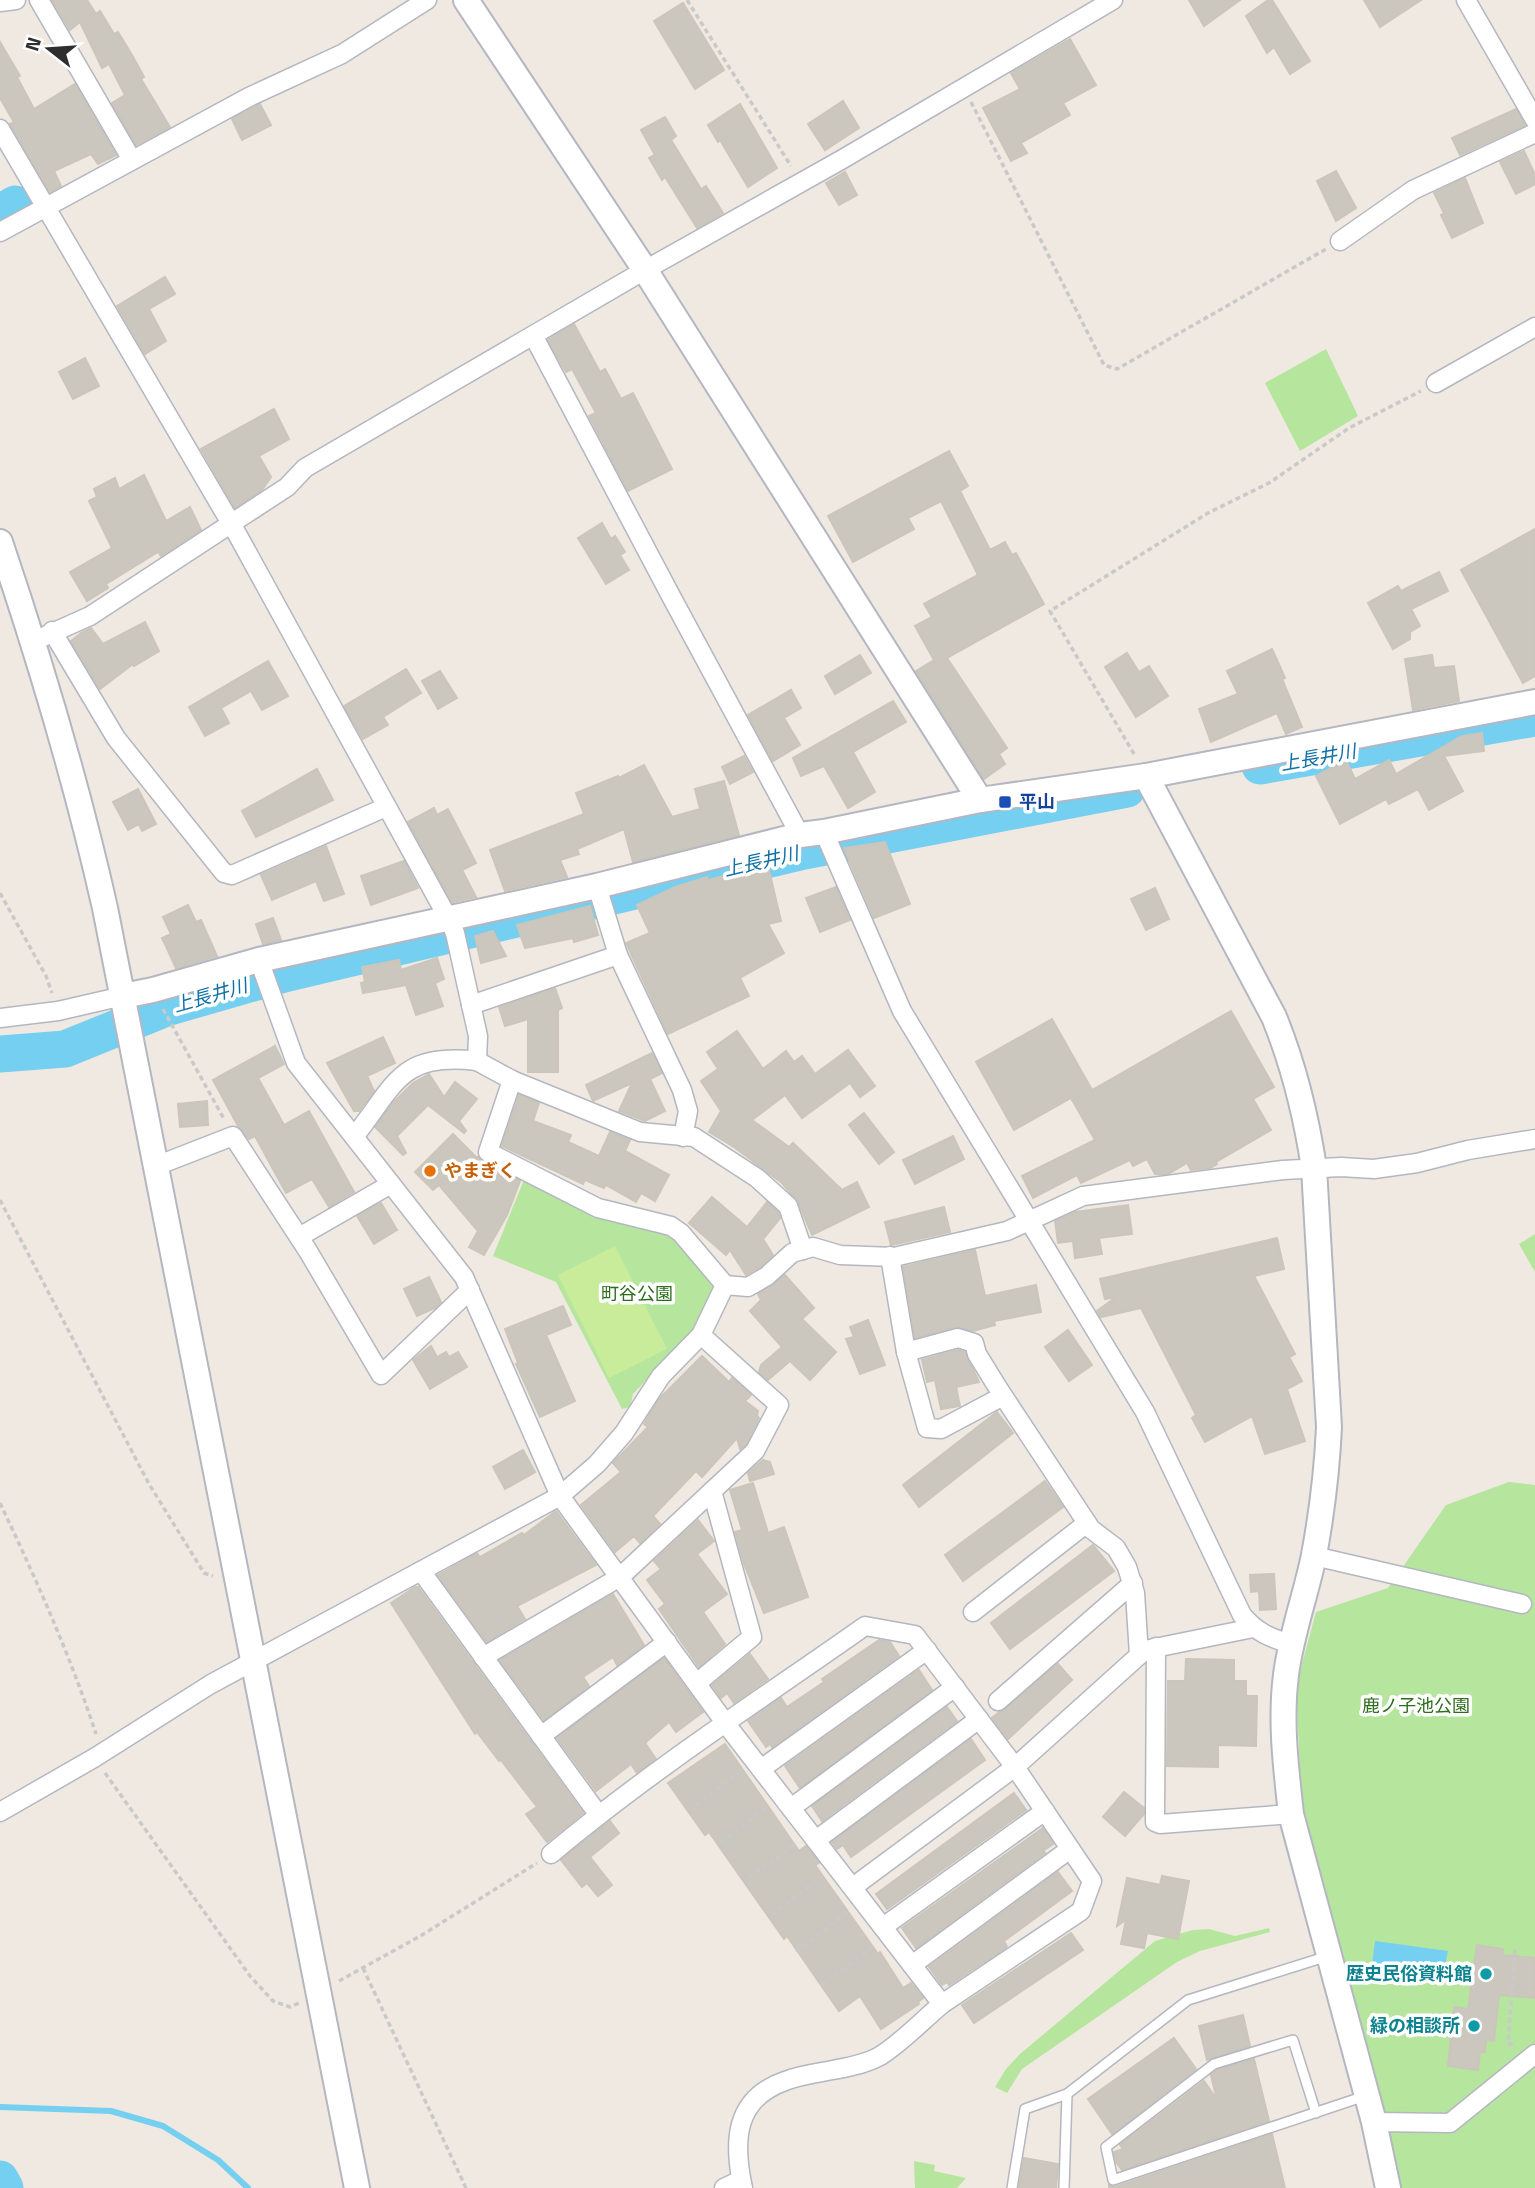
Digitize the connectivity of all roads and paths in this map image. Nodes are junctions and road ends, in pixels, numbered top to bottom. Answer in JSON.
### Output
{"nodes":[{"id":1,"x":16,"y":0,"type":"edge"},
{"id":2,"x":39,"y":0,"type":"edge"},
{"id":3,"x":427,"y":0,"type":"edge"},
{"id":4,"x":466,"y":0,"type":"edge"},
{"id":5,"x":687,"y":0,"type":"edge"},
{"id":6,"x":1113,"y":0,"type":"edge"},
{"id":7,"x":1466,"y":0,"type":"edge"},
{"id":8,"x":0,"y":2,"type":"edge"},
{"id":9,"x":964,"y":87,"type":"junction"},
{"id":10,"x":1535,"y":120,"type":"edge"},
{"id":11,"x":0,"y":129,"type":"edge"},
{"id":12,"x":1535,"y":133,"type":"edge"},
{"id":13,"x":132,"y":160,"type":"junction"},
{"id":14,"x":802,"y":183,"type":"junction"},
{"id":15,"x":45,"y":206,"type":"junction"},
{"id":16,"x":0,"y":232,"type":"edge"},
{"id":17,"x":1340,"y":241,"type":"joint"},
{"id":18,"x":645,"y":270,"type":"junction"},
{"id":19,"x":1535,"y":327,"type":"edge"},
{"id":20,"x":534,"y":337,"type":"junction"},
{"id":21,"x":1436,"y":383,"type":"joint"},
{"id":22,"x":232,"y":525,"type":"junction"},
{"id":23,"x":0,"y":542,"type":"edge"},
{"id":24,"x":43,"y":636,"type":"junction"},
{"id":25,"x":1535,"y":702,"type":"edge"},
{"id":26,"x":1146,"y":776,"type":"junction"},
{"id":27,"x":980,"y":800,"type":"junction"},
{"id":28,"x":386,"y":807,"type":"junction"},
{"id":29,"x":812,"y":833,"type":"junction"},
{"id":30,"x":597,"y":886,"type":"junction"},
{"id":31,"x":0,"y":893,"type":"edge"},
{"id":32,"x":448,"y":918,"type":"junction"},
{"id":33,"x":618,"y":955,"type":"junction"},
{"id":34,"x":259,"y":960,"type":"junction"},
{"id":35,"x":153,"y":990,"type":"junction"},
{"id":36,"x":123,"y":996,"type":"junction"},
{"id":37,"x":471,"y":1005,"type":"junction"},
{"id":38,"x":58,"y":1011,"type":"junction"},
{"id":39,"x":0,"y":1018,"type":"edge"},
{"id":40,"x":477,"y":1062,"type":"junction"},
{"id":41,"x":512,"y":1080,"type":"junction"},
{"id":42,"x":233,"y":1136,"type":"junction"},
{"id":43,"x":354,"y":1137,"type":"junction"},
{"id":44,"x":683,"y":1137,"type":"junction"},
{"id":45,"x":1535,"y":1139,"type":"edge"},
{"id":46,"x":156,"y":1166,"type":"junction"},
{"id":47,"x":1314,"y":1168,"type":"junction"},
{"id":48,"x":391,"y":1184,"type":"junction"},
{"id":49,"x":0,"y":1200,"type":"edge"},
{"id":50,"x":1030,"y":1221,"type":"junction"},
{"id":51,"x":299,"y":1237,"type":"junction"},
{"id":52,"x":803,"y":1250,"type":"junction"},
{"id":53,"x":890,"y":1256,"type":"junction"},
{"id":54,"x":725,"y":1284,"type":"junction"},
{"id":55,"x":470,"y":1290,"type":"junction"},
{"id":56,"x":701,"y":1335,"type":"junction"},
{"id":57,"x":906,"y":1352,"type":"junction"},
{"id":58,"x":1003,"y":1396,"type":"junction"},
{"id":59,"x":712,"y":1491,"type":"junction"},
{"id":60,"x":560,"y":1496,"type":"junction"},
{"id":61,"x":0,"y":1503,"type":"edge"},
{"id":62,"x":1087,"y":1523,"type":"junction"},
{"id":63,"x":1314,"y":1556,"type":"junction"},
{"id":64,"x":421,"y":1571,"type":"junction"},
{"id":65,"x":620,"y":1577,"type":"junction"},
{"id":66,"x":1133,"y":1583,"type":"junction"},
{"id":67,"x":239,"y":1584,"type":"junction"},
{"id":68,"x":1529,"y":1605,"type":"edge"},
{"id":69,"x":972,"y":1612,"type":"dead end"},
{"id":70,"x":1252,"y":1628,"type":"junction"},
{"id":71,"x":667,"y":1642,"type":"junction"},
{"id":72,"x":1291,"y":1644,"type":"junction"},
{"id":73,"x":1156,"y":1647,"type":"junction"},
{"id":74,"x":926,"y":1650,"type":"junction"},
{"id":75,"x":1139,"y":1656,"type":"junction"},
{"id":76,"x":483,"y":1657,"type":"junction"},
{"id":77,"x":254,"y":1661,"type":"junction"},
{"id":78,"x":696,"y":1683,"type":"junction"},
{"id":79,"x":955,"y":1687,"type":"junction"},
{"id":80,"x":998,"y":1701,"type":"dead end"},
{"id":81,"x":979,"y":1719,"type":"junction"},
{"id":82,"x":726,"y":1724,"type":"junction"},
{"id":83,"x":541,"y":1736,"type":"junction"},
{"id":84,"x":99,"y":1755,"type":"junction"},
{"id":85,"x":758,"y":1765,"type":"junction"},
{"id":86,"x":1015,"y":1767,"type":"junction"},
{"id":87,"x":787,"y":1802,"type":"junction"},
{"id":88,"x":695,"y":1805,"type":"dead end"},
{"id":89,"x":1045,"y":1811,"type":"junction"},
{"id":90,"x":0,"y":1812,"type":"edge"},
{"id":91,"x":598,"y":1814,"type":"junction"},
{"id":92,"x":1291,"y":1814,"type":"junction"},
{"id":93,"x":813,"y":1836,"type":"junction"},
{"id":94,"x":722,"y":1842,"type":"dead end"},
{"id":95,"x":1070,"y":1849,"type":"junction"},
{"id":96,"x":551,"y":1854,"type":"joint"},
{"id":97,"x":836,"y":1866,"type":"junction"},
{"id":98,"x":749,"y":1878,"type":"dead end"},
{"id":99,"x":858,"y":1894,"type":"junction"},
{"id":100,"x":772,"y":1914,"type":"dead end"},
{"id":101,"x":886,"y":1931,"type":"junction"},
{"id":102,"x":1515,"y":1950,"type":"dead end"},
{"id":103,"x":796,"y":1951,"type":"dead end"},
{"id":104,"x":1334,"y":1954,"type":"junction"},
{"id":105,"x":912,"y":1965,"type":"junction"},
{"id":106,"x":363,"y":1968,"type":"junction"},
{"id":107,"x":821,"y":1985,"type":"dead end"},
{"id":108,"x":319,"y":1992,"type":"junction"},
{"id":109,"x":942,"y":2004,"type":"junction"},
{"id":110,"x":1535,"y":2054,"type":"edge"},
{"id":111,"x":1067,"y":2094,"type":"junction"},
{"id":112,"x":1367,"y":2096,"type":"junction"},
{"id":113,"x":1316,"y":2113,"type":"junction"},
{"id":114,"x":1374,"y":2122,"type":"junction"},
{"id":115,"x":742,"y":2184,"type":"edge"},
{"id":116,"x":357,"y":2188,"type":"edge"},
{"id":117,"x":466,"y":2188,"type":"edge"},
{"id":118,"x":724,"y":2188,"type":"edge"},
{"id":119,"x":1012,"y":2188,"type":"edge"},
{"id":120,"x":1064,"y":2188,"type":"edge"},
{"id":121,"x":1388,"y":2188,"type":"edge"}],
"edges":[{"from":1,"to":8,"type":"street"},
{"from":2,"to":13,"type":"street"},
{"from":3,"to":13,"type":"street"},
{"from":4,"to":18,"type":"street"},
{"from":5,"to":14,"type":"path"},
{"from":6,"to":9,"type":"street"},
{"from":7,"to":10,"type":"street"},
{"from":9,"to":14,"type":"street"},
{"from":9,"to":17,"type":"path"},
{"from":11,"to":15,"type":"street"},
{"from":12,"to":17,"type":"street"},
{"from":13,"to":15,"type":"street"},
{"from":14,"to":18,"type":"street"},
{"from":15,"to":16,"type":"street"},
{"from":15,"to":22,"type":"street"},
{"from":18,"to":20,"type":"street"},
{"from":18,"to":27,"type":"street"},
{"from":19,"to":21,"type":"street"},
{"from":20,"to":22,"type":"street"},
{"from":20,"to":29,"type":"street"},
{"from":21,"to":26,"type":"path"},
{"from":22,"to":24,"type":"street"},
{"from":22,"to":28,"type":"street"},
{"from":23,"to":24,"type":"street"},
{"from":24,"to":28,"type":"street"},
{"from":24,"to":36,"type":"street"},
{"from":25,"to":26,"type":"street"},
{"from":26,"to":27,"type":"street"},
{"from":26,"to":47,"type":"street"},
{"from":27,"to":29,"type":"street"},
{"from":28,"to":32,"type":"street"},
{"from":29,"to":30,"type":"street"},
{"from":29,"to":50,"type":"street"},
{"from":30,"to":32,"type":"street"},
{"from":30,"to":33,"type":"street"},
{"from":31,"to":38,"type":"path"},
{"from":32,"to":34,"type":"street"},
{"from":32,"to":37,"type":"street"},
{"from":33,"to":37,"type":"street"},
{"from":33,"to":44,"type":"street"},
{"from":34,"to":35,"type":"street"},
{"from":34,"to":43,"type":"street"},
{"from":35,"to":36,"type":"street"},
{"from":35,"to":42,"type":"path"},
{"from":36,"to":38,"type":"street"},
{"from":36,"to":46,"type":"street"},
{"from":37,"to":40,"type":"street"},
{"from":38,"to":39,"type":"street"},
{"from":40,"to":41,"type":"street"},
{"from":40,"to":43,"type":"street"},
{"from":41,"to":44,"type":"street"},
{"from":41,"to":54,"type":"street"},
{"from":42,"to":46,"type":"street"},
{"from":42,"to":51,"type":"street"},
{"from":43,"to":48,"type":"street"},
{"from":44,"to":52,"type":"street"},
{"from":45,"to":47,"type":"street"},
{"from":46,"to":67,"type":"street"},
{"from":47,"to":50,"type":"street"},
{"from":47,"to":63,"type":"street"},
{"from":48,"to":51,"type":"street"},
{"from":48,"to":55,"type":"street"},
{"from":49,"to":67,"type":"path"},
{"from":50,"to":53,"type":"street"},
{"from":50,"to":70,"type":"street"},
{"from":51,"to":55,"type":"street"},
{"from":52,"to":53,"type":"street"},
{"from":52,"to":54,"type":"street"},
{"from":53,"to":57,"type":"street"},
{"from":54,"to":56,"type":"street"},
{"from":55,"to":60,"type":"street"},
{"from":56,"to":59,"type":"street"},
{"from":56,"to":60,"type":"street"},
{"from":57,"to":58,"type":"street"},
{"from":57,"to":58,"type":"street"},
{"from":58,"to":62,"type":"street"},
{"from":59,"to":65,"type":"street"},
{"from":59,"to":78,"type":"street"},
{"from":60,"to":64,"type":"street"},
{"from":60,"to":65,"type":"street"},
{"from":61,"to":84,"type":"path"},
{"from":62,"to":66,"type":"street"},
{"from":62,"to":69,"type":"street"},
{"from":63,"to":68,"type":"street"},
{"from":63,"to":72,"type":"street"},
{"from":64,"to":76,"type":"street"},
{"from":64,"to":77,"type":"street"},
{"from":65,"to":71,"type":"street"},
{"from":65,"to":76,"type":"street"},
{"from":66,"to":75,"type":"street"},
{"from":66,"to":80,"type":"street"},
{"from":67,"to":77,"type":"street"},
{"from":70,"to":72,"type":"street"},
{"from":70,"to":73,"type":"street"},
{"from":71,"to":78,"type":"street"},
{"from":71,"to":83,"type":"street"},
{"from":72,"to":92,"type":"street"},
{"from":73,"to":75,"type":"street"},
{"from":73,"to":92,"type":"street"},
{"from":74,"to":79,"type":"street"},
{"from":74,"to":82,"type":"street"},
{"from":74,"to":85,"type":"street"},
{"from":75,"to":86,"type":"street"},
{"from":76,"to":83,"type":"street"},
{"from":77,"to":84,"type":"street"},
{"from":77,"to":108,"type":"street"},
{"from":78,"to":82,"type":"street"},
{"from":79,"to":81,"type":"street"},
{"from":79,"to":87,"type":"street"},
{"from":81,"to":86,"type":"street"},
{"from":81,"to":93,"type":"street"},
{"from":82,"to":85,"type":"street"},
{"from":82,"to":91,"type":"street"},
{"from":83,"to":91,"type":"street"},
{"from":84,"to":90,"type":"street"},
{"from":84,"to":108,"type":"path"},
{"from":85,"to":87,"type":"street"},
{"from":85,"to":88,"type":"path"},
{"from":86,"to":89,"type":"street"},
{"from":86,"to":99,"type":"street"},
{"from":87,"to":93,"type":"street"},
{"from":87,"to":94,"type":"path"},
{"from":89,"to":95,"type":"street"},
{"from":89,"to":101,"type":"street"},
{"from":91,"to":96,"type":"street"},
{"from":92,"to":104,"type":"street"},
{"from":93,"to":97,"type":"street"},
{"from":93,"to":98,"type":"path"},
{"from":95,"to":105,"type":"street"},
{"from":95,"to":109,"type":"street"},
{"from":96,"to":106,"type":"path"},
{"from":97,"to":99,"type":"street"},
{"from":97,"to":100,"type":"path"},
{"from":99,"to":101,"type":"street"},
{"from":99,"to":103,"type":"path"},
{"from":101,"to":105,"type":"street"},
{"from":101,"to":107,"type":"path"},
{"from":102,"to":110,"type":"path"},
{"from":104,"to":111,"type":"lane"},
{"from":104,"to":112,"type":"street"},
{"from":105,"to":109,"type":"street"},
{"from":106,"to":108,"type":"path"},
{"from":106,"to":117,"type":"path"},
{"from":108,"to":116,"type":"street"},
{"from":109,"to":115,"type":"street"},
{"from":110,"to":114,"type":"street"},
{"from":111,"to":119,"type":"lane"},
{"from":111,"to":120,"type":"lane"},
{"from":112,"to":113,"type":"lane"},
{"from":112,"to":114,"type":"street"},
{"from":113,"to":113,"type":"lane"},
{"from":114,"to":121,"type":"street"},
{"from":115,"to":118,"type":"street"}]}
